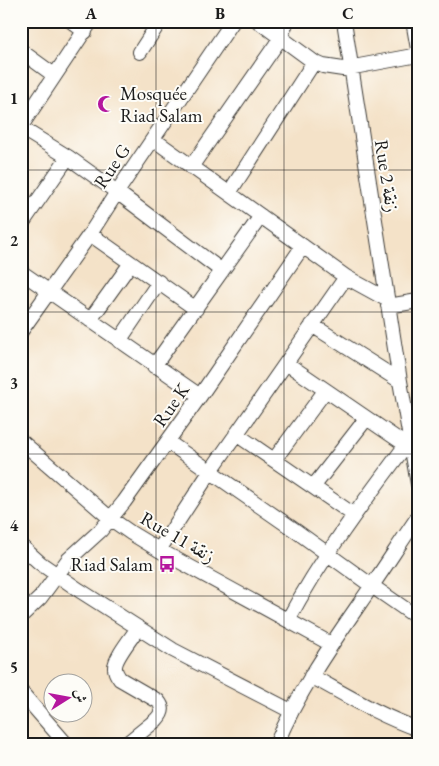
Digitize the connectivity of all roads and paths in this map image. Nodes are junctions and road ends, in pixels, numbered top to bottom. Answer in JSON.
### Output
{"nodes":[{"id":1,"x":71,"y":21,"type":"edge"},
{"id":2,"x":160,"y":21,"type":"edge"},
{"id":3,"x":233,"y":21,"type":"edge"},
{"id":4,"x":258,"y":21,"type":"edge"},
{"id":5,"x":287,"y":21,"type":"edge"},
{"id":6,"x":344,"y":21,"type":"edge"},
{"id":7,"x":413,"y":21,"type":"edge"},
{"id":8,"x":88,"y":26,"type":"edge"},
{"id":9,"x":280,"y":38,"type":"junction"},
{"id":10,"x":418,"y":49,"type":"edge"},
{"id":11,"x":21,"y":51,"type":"edge"},
{"id":12,"x":140,"y":52,"type":"dead end"},
{"id":13,"x":418,"y":55,"type":"edge"},
{"id":14,"x":314,"y":62,"type":"junction"},
{"id":15,"x":351,"y":68,"type":"junction"},
{"id":16,"x":54,"y":75,"type":"junction"},
{"id":17,"x":21,"y":126,"type":"edge"},
{"id":18,"x":153,"y":139,"type":"junction"},
{"id":19,"x":68,"y":156,"type":"junction"},
{"id":20,"x":191,"y":167,"type":"junction"},
{"id":21,"x":117,"y":192,"type":"junction"},
{"id":22,"x":229,"y":193,"type":"junction"},
{"id":23,"x":262,"y":216,"type":"junction"},
{"id":24,"x":21,"y":225,"type":"edge"},
{"id":25,"x":90,"y":234,"type":"junction"},
{"id":26,"x":303,"y":246,"type":"junction"},
{"id":27,"x":131,"y":263,"type":"junction"},
{"id":28,"x":222,"y":271,"type":"junction"},
{"id":29,"x":21,"y":272,"type":"edge"},
{"id":30,"x":346,"y":277,"type":"junction"},
{"id":31,"x":159,"y":282,"type":"junction"},
{"id":32,"x":49,"y":292,"type":"junction"},
{"id":33,"x":418,"y":301,"type":"edge"},
{"id":34,"x":388,"y":303,"type":"junction"},
{"id":35,"x":196,"y":308,"type":"junction"},
{"id":36,"x":90,"y":320,"type":"junction"},
{"id":37,"x":312,"y":325,"type":"junction"},
{"id":38,"x":21,"y":331,"type":"edge"},
{"id":39,"x":119,"y":341,"type":"junction"},
{"id":40,"x":286,"y":363,"type":"junction"},
{"id":41,"x":154,"y":366,"type":"junction"},
{"id":42,"x":400,"y":381,"type":"junction"},
{"id":43,"x":325,"y":390,"type":"junction"},
{"id":44,"x":200,"y":396,"type":"junction"},
{"id":45,"x":366,"y":418,"type":"junction"},
{"id":46,"x":236,"y":434,"type":"junction"},
{"id":47,"x":21,"y":441,"type":"edge"},
{"id":48,"x":168,"y":442,"type":"junction"},
{"id":49,"x":408,"y":444,"type":"junction"},
{"id":50,"x":274,"y":460,"type":"junction"},
{"id":51,"x":210,"y":472,"type":"junction"},
{"id":52,"x":418,"y":484,"type":"edge"},
{"id":53,"x":313,"y":487,"type":"junction"},
{"id":54,"x":354,"y":515,"type":"junction"},
{"id":55,"x":418,"y":517,"type":"edge"},
{"id":56,"x":111,"y":519,"type":"junction"},
{"id":57,"x":21,"y":546,"type":"edge"},
{"id":58,"x":159,"y":550,"type":"junction"},
{"id":59,"x":328,"y":555,"type":"junction"},
{"id":60,"x":57,"y":575,"type":"junction"},
{"id":61,"x":372,"y":586,"type":"junction"},
{"id":62,"x":21,"y":616,"type":"edge"},
{"id":63,"x":418,"y":618,"type":"edge"},
{"id":64,"x":288,"y":620,"type":"junction"},
{"id":65,"x":138,"y":628,"type":"junction"},
{"id":66,"x":331,"y":644,"type":"junction"},
{"id":67,"x":311,"y":676,"type":"junction"},
{"id":68,"x":21,"y":692,"type":"edge"},
{"id":69,"x":291,"y":711,"type":"junction"},
{"id":70,"x":418,"y":729,"type":"edge"},
{"id":71,"x":278,"y":744,"type":"edge"},
{"id":72,"x":67,"y":745,"type":"edge"},
{"id":73,"x":125,"y":745,"type":"edge"}],
"edges":[{"from":1,"to":8,"type":"street"},
{"from":2,"to":12,"type":"street"},
{"from":3,"to":18,"type":"street","name":"Rue G"},
{"from":4,"to":9,"type":"street"},
{"from":5,"to":9,"type":"street"},
{"from":6,"to":15,"type":"street","name":"Rue 2 زنقة"},
{"from":7,"to":10,"type":"street"},
{"from":8,"to":16,"type":"street"},
{"from":9,"to":14,"type":"street"},
{"from":9,"to":20,"type":"street"},
{"from":11,"to":16,"type":"street"},
{"from":13,"to":15,"type":"street"},
{"from":14,"to":15,"type":"street"},
{"from":14,"to":22,"type":"street"},
{"from":15,"to":34,"type":"street","name":"Rue 2 زنقة"},
{"from":16,"to":17,"type":"street"},
{"from":17,"to":19,"type":"street"},
{"from":18,"to":20,"type":"street"},
{"from":18,"to":21,"type":"street","name":"Rue G"},
{"from":19,"to":21,"type":"street"},
{"from":19,"to":24,"type":"street"},
{"from":20,"to":22,"type":"street"},
{"from":21,"to":25,"type":"street","name":"Rue G"},
{"from":21,"to":28,"type":"street"},
{"from":22,"to":23,"type":"street"},
{"from":23,"to":26,"type":"street"},
{"from":23,"to":28,"type":"street"},
{"from":25,"to":27,"type":"street"},
{"from":25,"to":32,"type":"street","name":"Rue G"},
{"from":26,"to":30,"type":"street"},
{"from":26,"to":44,"type":"street","name":"Rue K"},
{"from":27,"to":31,"type":"street"},
{"from":27,"to":36,"type":"street"},
{"from":28,"to":35,"type":"street"},
{"from":29,"to":32,"type":"street"},
{"from":30,"to":34,"type":"street"},
{"from":30,"to":37,"type":"street"},
{"from":31,"to":35,"type":"street"},
{"from":31,"to":39,"type":"street"},
{"from":32,"to":36,"type":"street"},
{"from":32,"to":38,"type":"street","name":"Rue G"},
{"from":33,"to":34,"type":"street"},
{"from":34,"to":42,"type":"street","name":"Rue 2 زنقة"},
{"from":35,"to":41,"type":"street"},
{"from":36,"to":39,"type":"street"},
{"from":37,"to":40,"type":"street"},
{"from":37,"to":42,"type":"street"},
{"from":39,"to":41,"type":"street"},
{"from":40,"to":43,"type":"street"},
{"from":40,"to":46,"type":"street"},
{"from":41,"to":44,"type":"street"},
{"from":42,"to":49,"type":"street","name":"Rue 2 زنقة"},
{"from":43,"to":45,"type":"street"},
{"from":43,"to":50,"type":"street"},
{"from":44,"to":48,"type":"street","name":"Rue K"},
{"from":45,"to":49,"type":"street"},
{"from":45,"to":53,"type":"street"},
{"from":46,"to":50,"type":"street"},
{"from":46,"to":51,"type":"street"},
{"from":47,"to":56,"type":"street","name":"Rue 11 زنقة"},
{"from":48,"to":51,"type":"street"},
{"from":48,"to":56,"type":"street","name":"Rue K"},
{"from":49,"to":52,"type":"street","name":"Rue 2 زنقة"},
{"from":49,"to":54,"type":"street"},
{"from":50,"to":53,"type":"street"},
{"from":51,"to":58,"type":"street"},
{"from":51,"to":59,"type":"street"},
{"from":53,"to":54,"type":"street"},
{"from":54,"to":59,"type":"street"},
{"from":55,"to":61,"type":"street"},
{"from":56,"to":58,"type":"street","name":"Rue 11 زنقة"},
{"from":56,"to":60,"type":"street","name":"Rue K"},
{"from":57,"to":60,"type":"street"},
{"from":58,"to":64,"type":"street","name":"Rue 11 زنقة"},
{"from":59,"to":61,"type":"street"},
{"from":59,"to":64,"type":"street"},
{"from":60,"to":62,"type":"street","name":"Rue K"},
{"from":60,"to":65,"type":"street"},
{"from":61,"to":63,"type":"street"},
{"from":61,"to":66,"type":"street"},
{"from":64,"to":66,"type":"street","name":"Rue 11 زنقة"},
{"from":65,"to":69,"type":"street"},
{"from":65,"to":73,"type":"street"},
{"from":66,"to":67,"type":"street"},
{"from":67,"to":69,"type":"street"},
{"from":67,"to":70,"type":"street"},
{"from":68,"to":72,"type":"street"},
{"from":69,"to":71,"type":"street"}]}
